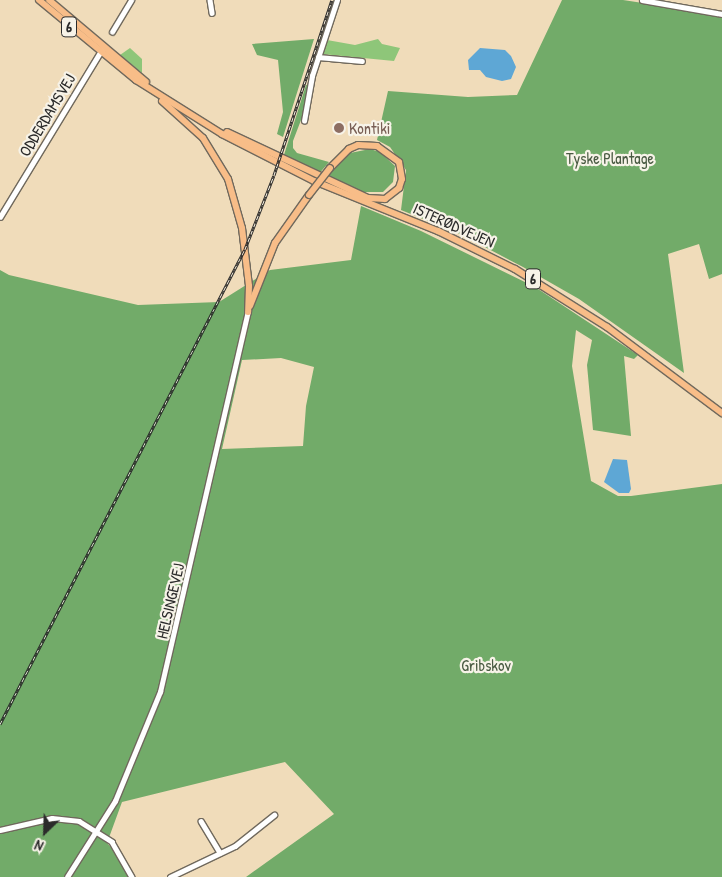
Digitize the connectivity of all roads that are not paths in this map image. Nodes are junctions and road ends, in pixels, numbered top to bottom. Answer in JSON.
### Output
{"nodes":[{"id":1,"x":39,"y":0,"type":"edge"},
{"id":2,"x":131,"y":0,"type":"edge"},
{"id":3,"x":210,"y":0,"type":"edge"},
{"id":4,"x":337,"y":0,"type":"edge"},
{"id":5,"x":642,"y":0,"type":"edge"},
{"id":6,"x":51,"y":1,"type":"edge"},
{"id":7,"x":212,"y":13,"type":"dead end"},
{"id":8,"x":722,"y":14,"type":"edge"},
{"id":9,"x":112,"y":32,"type":"dead end"},
{"id":10,"x":101,"y":50,"type":"junction"},
{"id":11,"x":318,"y":57,"type":"junction"},
{"id":12,"x":362,"y":61,"type":"dead end"},
{"id":13,"x":136,"y":80,"type":"junction"},
{"id":14,"x":157,"y":93,"type":"junction"},
{"id":15,"x":198,"y":119,"type":"junction"},
{"id":16,"x":304,"y":122,"type":"dead end"},
{"id":17,"x":0,"y":217,"type":"edge"},
{"id":18,"x":248,"y":312,"type":"junction"},
{"id":19,"x":722,"y":413,"type":"edge"},
{"id":20,"x":274,"y":815,"type":"dead end"},
{"id":21,"x":201,"y":821,"type":"dead end"},
{"id":22,"x":0,"y":830,"type":"edge"},
{"id":23,"x":98,"y":831,"type":"junction"},
{"id":24,"x":220,"y":853,"type":"junction"},
{"id":25,"x":67,"y":877,"type":"edge"},
{"id":26,"x":132,"y":877,"type":"edge"},
{"id":27,"x":170,"y":877,"type":"edge"}],
"edges":[{"from":1,"to":10,"type":"highway","name":"ISTERØDVEJEN","number":"6"},
{"from":2,"to":9,"type":"street"},
{"from":3,"to":7,"type":"street"},
{"from":4,"to":11,"type":"street"},
{"from":5,"to":8,"type":"street"},
{"from":6,"to":10,"type":"highway","name":"ISTERØDVEJEN"},
{"from":10,"to":13,"type":"highway","name":"ISTERØDVEJEN","number":"6"},
{"from":10,"to":14,"type":"highway","name":"ISTERØDVEJEN"},
{"from":10,"to":17,"type":"street","name":"ODDERDAMSVEJ"},
{"from":11,"to":12,"type":"street"},
{"from":11,"to":16,"type":"street"},
{"from":13,"to":14,"type":"highway","name":"ISTERØDVEJEN","number":"6"},
{"from":13,"to":18,"type":"highway"},
{"from":14,"to":15,"type":"highway","name":"ISTERØDVEJEN","number":"6"},
{"from":15,"to":18,"type":"highway","bridge":true},
{"from":15,"to":19,"type":"highway","name":"ISTERØDVEJEN","number":"6"},
{"from":18,"to":23,"type":"street","name":"HELSINGEVEJ"},
{"from":20,"to":24,"type":"street"},
{"from":21,"to":24,"type":"street"},
{"from":22,"to":23,"type":"street"},
{"from":23,"to":25,"type":"street","name":"HELSINGEVEJ"},
{"from":23,"to":26,"type":"street"},
{"from":24,"to":27,"type":"street"}]}
